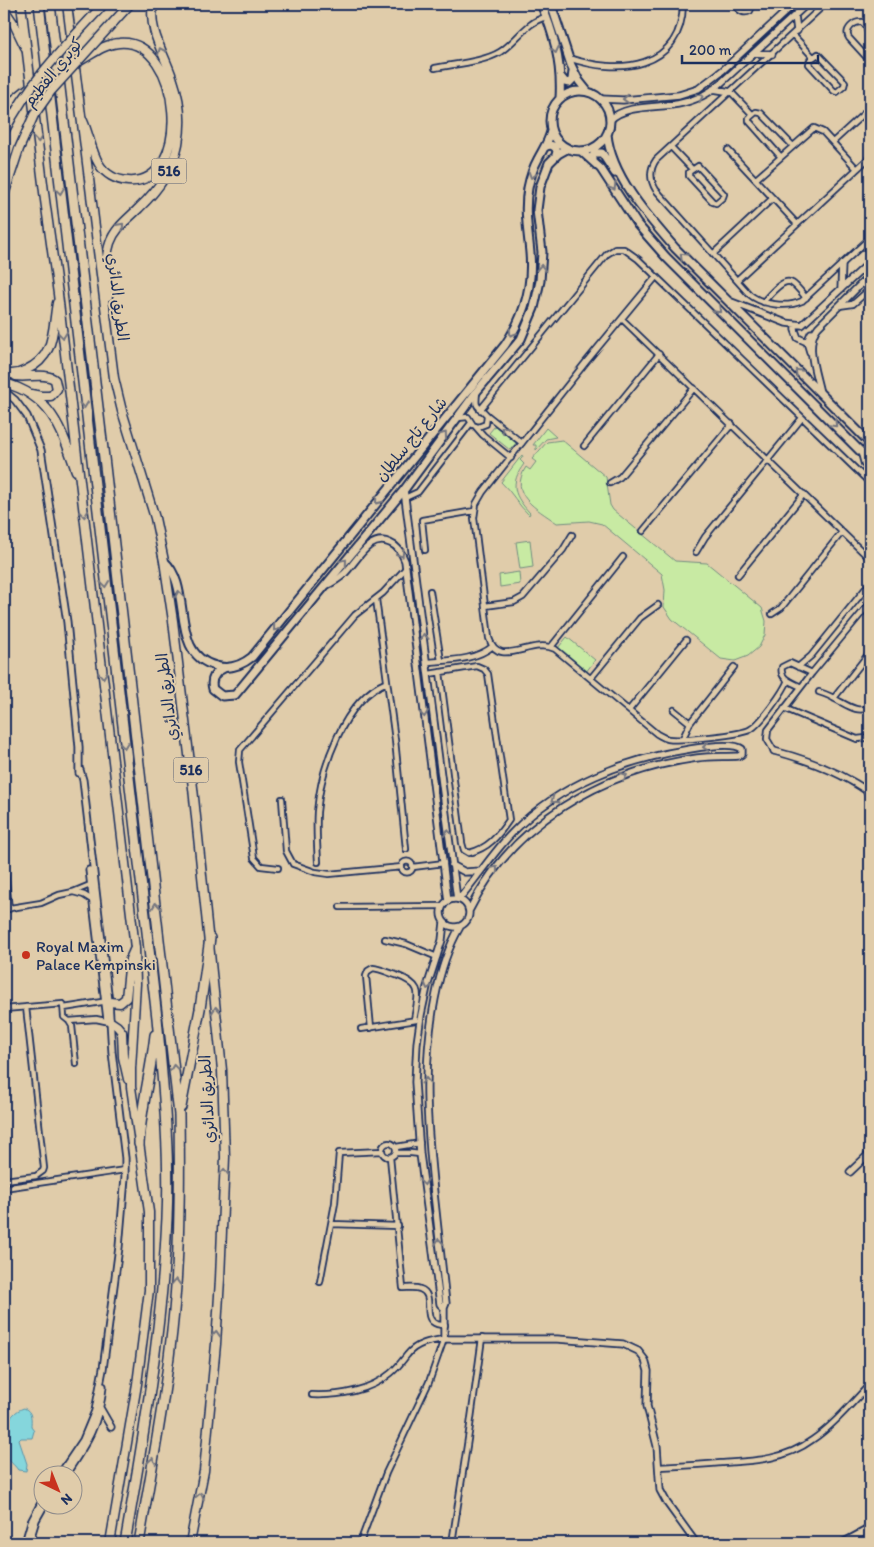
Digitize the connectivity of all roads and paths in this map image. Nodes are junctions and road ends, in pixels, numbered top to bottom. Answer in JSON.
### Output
{"nodes":[{"id":1,"x":21,"y":4,"type":"edge"},
{"id":2,"x":38,"y":4,"type":"edge"},
{"id":3,"x":50,"y":4,"type":"edge"},
{"id":4,"x":67,"y":4,"type":"edge"},
{"id":5,"x":104,"y":4,"type":"edge"},
{"id":6,"x":130,"y":4,"type":"edge"},
{"id":7,"x":153,"y":4,"type":"edge"},
{"id":8,"x":541,"y":4,"type":"edge"},
{"id":9,"x":551,"y":4,"type":"edge"},
{"id":10,"x":683,"y":4,"type":"edge"},
{"id":11,"x":733,"y":4,"type":"edge"},
{"id":12,"x":753,"y":4,"type":"edge"},
{"id":13,"x":794,"y":4,"type":"edge"},
{"id":14,"x":807,"y":4,"type":"edge"},
{"id":15,"x":825,"y":4,"type":"edge"},
{"id":16,"x":4,"y":9,"type":"edge"},
{"id":17,"x":795,"y":15,"type":"junction"},
{"id":18,"x":546,"y":17,"type":"junction"},
{"id":19,"x":795,"y":33,"type":"junction"},
{"id":20,"x":870,"y":40,"type":"edge"},
{"id":21,"x":754,"y":53,"type":"junction"},
{"id":22,"x":772,"y":54,"type":"junction"},
{"id":23,"x":29,"y":55,"type":"junction"},
{"id":24,"x":813,"y":57,"type":"junction"},
{"id":25,"x":568,"y":58,"type":"junction"},
{"id":26,"x":870,"y":61,"type":"edge"},
{"id":27,"x":78,"y":62,"type":"junction"},
{"id":28,"x":435,"y":68,"type":"dead end"},
{"id":29,"x":574,"y":70,"type":"junction"},
{"id":30,"x":724,"y":70,"type":"junction"},
{"id":31,"x":560,"y":76,"type":"junction"},
{"id":32,"x":729,"y":76,"type":"junction"},
{"id":33,"x":31,"y":86,"type":"junction"},
{"id":34,"x":713,"y":89,"type":"junction"},
{"id":35,"x":587,"y":90,"type":"junction"},
{"id":36,"x":731,"y":92,"type":"junction"},
{"id":37,"x":560,"y":98,"type":"junction"},
{"id":38,"x":642,"y":98,"type":"junction"},
{"id":39,"x":601,"y":99,"type":"junction"},
{"id":40,"x":4,"y":108,"type":"edge"},
{"id":41,"x":643,"y":108,"type":"junction"},
{"id":42,"x":870,"y":108,"type":"edge"},
{"id":43,"x":79,"y":112,"type":"junction"},
{"id":44,"x":752,"y":114,"type":"junction"},
{"id":45,"x":610,"y":120,"type":"junction"},
{"id":46,"x":551,"y":131,"type":"junction"},
{"id":47,"x":4,"y":132,"type":"edge"},
{"id":48,"x":607,"y":134,"type":"junction"},
{"id":49,"x":833,"y":142,"type":"junction"},
{"id":50,"x":793,"y":146,"type":"junction"},
{"id":51,"x":545,"y":147,"type":"junction"},
{"id":52,"x":671,"y":147,"type":"junction"},
{"id":53,"x":567,"y":149,"type":"junction"},
{"id":54,"x":728,"y":150,"type":"dead end"},
{"id":55,"x":580,"y":151,"type":"junction"},
{"id":56,"x":556,"y":155,"type":"junction"},
{"id":57,"x":781,"y":157,"type":"junction"},
{"id":58,"x":870,"y":157,"type":"edge"},
{"id":59,"x":593,"y":161,"type":"junction"},
{"id":60,"x":692,"y":169,"type":"junction"},
{"id":61,"x":857,"y":169,"type":"junction"},
{"id":62,"x":756,"y":179,"type":"junction"},
{"id":63,"x":623,"y":180,"type":"junction"},
{"id":64,"x":4,"y":195,"type":"edge"},
{"id":65,"x":773,"y":198,"type":"junction"},
{"id":66,"x":797,"y":224,"type":"junction"},
{"id":67,"x":870,"y":238,"type":"edge"},
{"id":68,"x":712,"y":254,"type":"junction"},
{"id":69,"x":870,"y":262,"type":"edge"},
{"id":70,"x":842,"y":264,"type":"junction"},
{"id":71,"x":870,"y":275,"type":"edge"},
{"id":72,"x":656,"y":277,"type":"junction"},
{"id":73,"x":737,"y":280,"type":"junction"},
{"id":74,"x":870,"y":288,"type":"edge"},
{"id":75,"x":841,"y":289,"type":"junction"},
{"id":76,"x":58,"y":294,"type":"junction"},
{"id":77,"x":806,"y":298,"type":"junction"},
{"id":78,"x":728,"y":300,"type":"junction"},
{"id":79,"x":764,"y":302,"type":"junction"},
{"id":80,"x":839,"y":306,"type":"junction"},
{"id":81,"x":818,"y":311,"type":"junction"},
{"id":82,"x":622,"y":319,"type":"junction"},
{"id":83,"x":826,"y":319,"type":"junction"},
{"id":84,"x":106,"y":323,"type":"junction"},
{"id":85,"x":796,"y":325,"type":"junction"},
{"id":86,"x":818,"y":327,"type":"junction"},
{"id":87,"x":806,"y":342,"type":"junction"},
{"id":88,"x":659,"y":354,"type":"junction"},
{"id":89,"x":813,"y":356,"type":"junction"},
{"id":90,"x":6,"y":374,"type":"edge"},
{"id":91,"x":4,"y":383,"type":"edge"},
{"id":92,"x":694,"y":388,"type":"junction"},
{"id":93,"x":4,"y":391,"type":"edge"},
{"id":94,"x":478,"y":392,"type":"junction"},
{"id":95,"x":29,"y":393,"type":"junction"},
{"id":96,"x":820,"y":394,"type":"junction"},
{"id":97,"x":480,"y":410,"type":"junction"},
{"id":98,"x":487,"y":415,"type":"junction"},
{"id":99,"x":802,"y":418,"type":"junction"},
{"id":100,"x":456,"y":419,"type":"junction"},
{"id":101,"x":732,"y":424,"type":"junction"},
{"id":102,"x":474,"y":425,"type":"junction"},
{"id":103,"x":870,"y":443,"type":"edge"},
{"id":104,"x":522,"y":444,"type":"junction"},
{"id":105,"x":584,"y":446,"type":"dead end"},
{"id":106,"x":860,"y":451,"type":"junction"},
{"id":107,"x":511,"y":458,"type":"junction"},
{"id":108,"x":768,"y":459,"type":"junction"},
{"id":109,"x":870,"y":461,"type":"edge"},
{"id":110,"x":870,"y":473,"type":"edge"},
{"id":111,"x":870,"y":483,"type":"edge"},
{"id":112,"x":610,"y":484,"type":"dead end"},
{"id":113,"x":81,"y":485,"type":"junction"},
{"id":114,"x":404,"y":490,"type":"junction"},
{"id":115,"x":804,"y":494,"type":"junction"},
{"id":116,"x":406,"y":498,"type":"junction"},
{"id":117,"x":474,"y":511,"type":"junction"},
{"id":118,"x":643,"y":530,"type":"dead end"},
{"id":119,"x":842,"y":532,"type":"junction"},
{"id":120,"x":572,"y":535,"type":"dead end"},
{"id":121,"x":425,"y":550,"type":"dead end"},
{"id":122,"x":696,"y":552,"type":"dead end"},
{"id":123,"x":623,"y":558,"type":"dead end"},
{"id":124,"x":870,"y":559,"type":"edge"},
{"id":125,"x":164,"y":561,"type":"junction"},
{"id":126,"x":406,"y":568,"type":"junction"},
{"id":127,"x":738,"y":575,"type":"dead end"},
{"id":128,"x":870,"y":583,"type":"edge"},
{"id":129,"x":323,"y":587,"type":"junction"},
{"id":130,"x":430,"y":591,"type":"dead end"},
{"id":131,"x":376,"y":599,"type":"junction"},
{"id":132,"x":870,"y":603,"type":"edge"},
{"id":133,"x":658,"y":605,"type":"dead end"},
{"id":134,"x":485,"y":606,"type":"junction"},
{"id":135,"x":772,"y":614,"type":"dead end"},
{"id":136,"x":686,"y":640,"type":"dead end"},
{"id":137,"x":493,"y":646,"type":"junction"},
{"id":138,"x":551,"y":647,"type":"junction"},
{"id":139,"x":870,"y":652,"type":"edge"},
{"id":140,"x":441,"y":661,"type":"junction"},
{"id":141,"x":427,"y":662,"type":"junction"},
{"id":142,"x":734,"y":667,"type":"dead end"},
{"id":143,"x":226,"y":668,"type":"junction"},
{"id":144,"x":800,"y":668,"type":"junction"},
{"id":145,"x":440,"y":672,"type":"junction"},
{"id":146,"x":429,"y":674,"type":"junction"},
{"id":147,"x":810,"y":675,"type":"junction"},
{"id":148,"x":591,"y":678,"type":"junction"},
{"id":149,"x":387,"y":682,"type":"junction"},
{"id":150,"x":790,"y":682,"type":"junction"},
{"id":151,"x":799,"y":689,"type":"junction"},
{"id":152,"x":820,"y":692,"type":"dead end"},
{"id":153,"x":834,"y":698,"type":"junction"},
{"id":154,"x":870,"y":707,"type":"edge"},
{"id":155,"x":784,"y":708,"type":"junction"},
{"id":156,"x":675,"y":709,"type":"dead end"},
{"id":157,"x":629,"y":710,"type":"junction"},
{"id":158,"x":690,"y":722,"type":"junction"},
{"id":159,"x":870,"y":734,"type":"edge"},
{"id":160,"x":683,"y":738,"type":"junction"},
{"id":161,"x":774,"y":751,"type":"joint"},
{"id":162,"x":80,"y":770,"type":"junction"},
{"id":163,"x":870,"y":780,"type":"edge"},
{"id":164,"x":863,"y":788,"type":"junction"},
{"id":165,"x":870,"y":793,"type":"edge"},
{"id":166,"x":282,"y":799,"type":"dead end"},
{"id":167,"x":406,"y":849,"type":"dead end"},
{"id":168,"x":4,"y":861,"type":"edge"},
{"id":169,"x":318,"y":862,"type":"dead end"},
{"id":170,"x":444,"y":863,"type":"junction"},
{"id":171,"x":452,"y":865,"type":"junction"},
{"id":172,"x":278,"y":868,"type":"dead end"},
{"id":173,"x":480,"y":872,"type":"junction"},
{"id":174,"x":90,"y":885,"type":"junction"},
{"id":175,"x":73,"y":892,"type":"junction"},
{"id":176,"x":458,"y":899,"type":"junction"},
{"id":177,"x":94,"y":900,"type":"junction"},
{"id":178,"x":445,"y":903,"type":"junction"},
{"id":179,"x":340,"y":907,"type":"dead end"},
{"id":180,"x":6,"y":909,"type":"edge"},
{"id":181,"x":469,"y":911,"type":"junction"},
{"id":182,"x":444,"y":922,"type":"junction"},
{"id":183,"x":460,"y":927,"type":"junction"},
{"id":184,"x":210,"y":938,"type":"junction"},
{"id":185,"x":385,"y":939,"type":"dead end"},
{"id":186,"x":135,"y":948,"type":"junction"},
{"id":187,"x":437,"y":957,"type":"junction"},
{"id":188,"x":107,"y":1001,"type":"junction"},
{"id":189,"x":26,"y":1007,"type":"junction"},
{"id":190,"x":64,"y":1008,"type":"junction"},
{"id":191,"x":4,"y":1010,"type":"edge"},
{"id":192,"x":157,"y":1018,"type":"junction"},
{"id":193,"x":417,"y":1020,"type":"junction"},
{"id":194,"x":69,"y":1021,"type":"junction"},
{"id":195,"x":109,"y":1022,"type":"junction"},
{"id":196,"x":371,"y":1028,"type":"junction"},
{"id":197,"x":361,"y":1030,"type":"dead end"},
{"id":198,"x":76,"y":1064,"type":"dead end"},
{"id":199,"x":131,"y":1087,"type":"junction"},
{"id":200,"x":179,"y":1115,"type":"junction"},
{"id":201,"x":420,"y":1143,"type":"junction"},
{"id":202,"x":139,"y":1144,"type":"junction"},
{"id":203,"x":396,"y":1147,"type":"junction"},
{"id":204,"x":382,"y":1151,"type":"junction"},
{"id":205,"x":396,"y":1153,"type":"junction"},
{"id":206,"x":870,"y":1153,"type":"edge"},
{"id":207,"x":420,"y":1154,"type":"junction"},
{"id":208,"x":390,"y":1158,"type":"junction"},
{"id":209,"x":126,"y":1170,"type":"junction"},
{"id":210,"x":850,"y":1172,"type":"dead end"},
{"id":211,"x":4,"y":1180,"type":"edge"},
{"id":212,"x":4,"y":1188,"type":"edge"},
{"id":213,"x":331,"y":1224,"type":"junction"},
{"id":214,"x":398,"y":1226,"type":"junction"},
{"id":215,"x":320,"y":1282,"type":"dead end"},
{"id":216,"x":444,"y":1308,"type":"junction"},
{"id":217,"x":445,"y":1325,"type":"junction"},
{"id":218,"x":482,"y":1338,"type":"junction"},
{"id":219,"x":444,"y":1339,"type":"junction"},
{"id":220,"x":102,"y":1369,"type":"junction"},
{"id":221,"x":870,"y":1384,"type":"edge"},
{"id":222,"x":312,"y":1395,"type":"dead end"},
{"id":223,"x":100,"y":1408,"type":"junction"},
{"id":224,"x":111,"y":1427,"type":"dead end"},
{"id":225,"x":66,"y":1464,"type":"edge"},
{"id":226,"x":72,"y":1464,"type":"edge"},
{"id":227,"x":659,"y":1468,"type":"junction"},
{"id":228,"x":34,"y":1514,"type":"edge"},
{"id":229,"x":39,"y":1514,"type":"edge"},
{"id":230,"x":870,"y":1530,"type":"edge"},
{"id":231,"x":29,"y":1534,"type":"junction"},
{"id":232,"x":25,"y":1543,"type":"edge"},
{"id":233,"x":29,"y":1543,"type":"edge"},
{"id":234,"x":110,"y":1543,"type":"edge"},
{"id":235,"x":125,"y":1543,"type":"edge"},
{"id":236,"x":139,"y":1543,"type":"edge"},
{"id":237,"x":190,"y":1543,"type":"edge"},
{"id":238,"x":360,"y":1543,"type":"edge"},
{"id":239,"x":452,"y":1543,"type":"edge"},
{"id":240,"x":696,"y":1543,"type":"edge"},
{"id":241,"x":844,"y":1543,"type":"edge"}],
"edges":[{"from":1,"to":23,"type":"main road"},
{"from":2,"to":192,"type":"highway","one_way":true},
{"from":200,"to":3,"type":"highway","name":"الطريق الدائري","number":"516","one_way":true},
{"from":4,"to":43,"type":"main road","name":"الطريق الدائري","number":"516"},
{"from":5,"to":33,"type":"main road","name":"كوبري الفطيم","bridge":true},
{"from":6,"to":27,"type":"main road","name":"كوبري الفطيم","bridge":true},
{"from":84,"to":7,"type":"main road","number":"516","one_way":true},
{"from":8,"to":18,"type":"main road"},
{"from":9,"to":25,"type":"main road"},
{"from":10,"to":25,"type":"street"},
{"from":11,"to":12,"type":"street"},
{"from":13,"to":30,"type":"street"},
{"from":14,"to":17,"type":"street"},
{"from":15,"to":19,"type":"street"},
{"from":16,"to":23,"type":"main road"},
{"from":17,"to":19,"type":"street"},
{"from":17,"to":21,"type":"street"},
{"from":18,"to":28,"type":"street"},
{"from":18,"to":31,"type":"main road","one_way":true},
{"from":19,"to":22,"type":"street"},
{"from":19,"to":24,"type":"street"},
{"from":20,"to":26,"type":"street"},
{"from":21,"to":22,"type":"street"},
{"from":21,"to":32,"type":"street"},
{"from":22,"to":36,"type":"street"},
{"from":23,"to":76,"type":"main road","one_way":true},
{"from":24,"to":24,"type":"street"},
{"from":25,"to":29,"type":"main road"},
{"from":27,"to":43,"type":"main road","number":"516"},
{"from":27,"to":64,"type":"main road","name":"كوبري الفطيم","bridge":true},
{"from":29,"to":31,"type":"main road"},
{"from":29,"to":35,"type":"main road"},
{"from":30,"to":32,"type":"street"},
{"from":30,"to":38,"type":"street"},
{"from":31,"to":37,"type":"main road"},
{"from":32,"to":34,"type":"street"},
{"from":33,"to":40,"type":"main road"},
{"from":33,"to":47,"type":"main road","name":"كوبري الفطيم","bridge":true},
{"from":34,"to":36,"type":"street"},
{"from":41,"to":34,"type":"street","one_way":true},
{"from":35,"to":37,"type":"main road"},
{"from":35,"to":39,"type":"main road"},
{"from":36,"to":44,"type":"street"},
{"from":36,"to":52,"type":"street"},
{"from":37,"to":46,"type":"main road"},
{"from":38,"to":39,"type":"street","one_way":true},
{"from":38,"to":41,"type":"street"},
{"from":39,"to":45,"type":"main road"},
{"from":41,"to":45,"type":"street"},
{"from":42,"to":49,"type":"street"},
{"from":43,"to":84,"type":"main road","name":"الطريق الدائري","number":"516"},
{"from":44,"to":50,"type":"street"},
{"from":44,"to":57,"type":"street"},
{"from":45,"to":48,"type":"main road"},
{"from":46,"to":51,"type":"main road","name":"شارع تاج سلطان"},
{"from":46,"to":53,"type":"main road"},
{"from":48,"to":55,"type":"main road"},
{"from":48,"to":63,"type":"main road"},
{"from":49,"to":50,"type":"street"},
{"from":49,"to":61,"type":"street"},
{"from":50,"to":57,"type":"street"},
{"from":51,"to":56,"type":"main road"},
{"from":51,"to":143,"type":"main road","name":"شارع تاج سلطان","one_way":true},
{"from":52,"to":60,"type":"street"},
{"from":52,"to":68,"type":"street"},
{"from":53,"to":55,"type":"main road"},
{"from":53,"to":56,"type":"main road"},
{"from":54,"to":62,"type":"street"},
{"from":55,"to":59,"type":"main road"},
{"from":94,"to":56,"type":"main road","name":"شارع تاج سلطان","one_way":true},
{"from":57,"to":62,"type":"street"},
{"from":58,"to":61,"type":"street"},
{"from":59,"to":63,"type":"main road"},
{"from":59,"to":106,"type":"main road","one_way":true},
{"from":60,"to":60,"type":"street"},
{"from":61,"to":66,"type":"street"},
{"from":62,"to":65,"type":"street"},
{"from":78,"to":63,"type":"main road","one_way":true},
{"from":65,"to":66,"type":"street"},
{"from":65,"to":68,"type":"street"},
{"from":66,"to":73,"type":"street"},
{"from":67,"to":70,"type":"street"},
{"from":68,"to":73,"type":"street"},
{"from":69,"to":75,"type":"street"},
{"from":70,"to":75,"type":"street"},
{"from":70,"to":77,"type":"street"},
{"from":71,"to":74,"type":"street"},
{"from":71,"to":80,"type":"street"},
{"from":72,"to":82,"type":"street"},
{"from":72,"to":97,"type":"street"},
{"from":72,"to":99,"type":"street"},
{"from":73,"to":79,"type":"street"},
{"from":74,"to":80,"type":"street"},
{"from":75,"to":81,"type":"street"},
{"from":76,"to":90,"type":"main road"},
{"from":76,"to":113,"type":"main road","one_way":true},
{"from":77,"to":79,"type":"street"},
{"from":77,"to":79,"type":"street"},
{"from":78,"to":85,"type":"street"},
{"from":96,"to":78,"type":"main road","one_way":true},
{"from":80,"to":83,"type":"street"},
{"from":81,"to":83,"type":"street"},
{"from":81,"to":85,"type":"street"},
{"from":82,"to":88,"type":"street"},
{"from":82,"to":104,"type":"street"},
{"from":83,"to":86,"type":"street"},
{"from":84,"to":125,"type":"main road","name":"الطريق الدائري","number":"516"},
{"from":85,"to":87,"type":"street"},
{"from":86,"to":87,"type":"street"},
{"from":86,"to":89,"type":"street"},
{"from":87,"to":89,"type":"street"},
{"from":88,"to":92,"type":"street"},
{"from":88,"to":105,"type":"street"},
{"from":89,"to":96,"type":"street"},
{"from":90,"to":95,"type":"main road"},
{"from":91,"to":95,"type":"main road"},
{"from":92,"to":101,"type":"street"},
{"from":92,"to":112,"type":"street"},
{"from":93,"to":162,"type":"street"},
{"from":94,"to":97,"type":"street"},
{"from":94,"to":100,"type":"main road","name":"شارع تاج سلطان"},
{"from":95,"to":113,"type":"main road"},
{"from":96,"to":103,"type":"main road"},
{"from":97,"to":98,"type":"street"},
{"from":98,"to":102,"type":"street"},
{"from":104,"to":98,"type":"street","one_way":true},
{"from":99,"to":108,"type":"street"},
{"from":99,"to":111,"type":"street"},
{"from":100,"to":102,"type":"street"},
{"from":114,"to":100,"type":"main road","name":"شارع تاج سلطان","one_way":true},
{"from":101,"to":108,"type":"street"},
{"from":101,"to":118,"type":"street"},
{"from":102,"to":107,"type":"street"},
{"from":102,"to":116,"type":"street"},
{"from":104,"to":107,"type":"street"},
{"from":106,"to":109,"type":"main road"},
{"from":106,"to":110,"type":"street"},
{"from":107,"to":117,"type":"street"},
{"from":108,"to":115,"type":"street"},
{"from":108,"to":122,"type":"street"},
{"from":113,"to":186,"type":"main road","one_way":true},
{"from":114,"to":116,"type":"street"},
{"from":129,"to":114,"type":"main road","name":"شارع تاج سلطان","one_way":true},
{"from":115,"to":119,"type":"street"},
{"from":115,"to":127,"type":"street"},
{"from":141,"to":116,"type":"street","one_way":true},
{"from":117,"to":121,"type":"street"},
{"from":117,"to":134,"type":"street"},
{"from":119,"to":124,"type":"street"},
{"from":119,"to":135,"type":"street"},
{"from":120,"to":134,"type":"street"},
{"from":123,"to":138,"type":"street"},
{"from":143,"to":125,"type":"main road","one_way":true},
{"from":125,"to":184,"type":"main road","name":"الطريق الدائري","number":"516"},
{"from":129,"to":126,"type":"street","one_way":true},
{"from":126,"to":131,"type":"street"},
{"from":126,"to":170,"type":"street","one_way":true},
{"from":128,"to":144,"type":"street"},
{"from":129,"to":143,"type":"main road","name":"شارع تاج سلطان"},
{"from":130,"to":140,"type":"street"},
{"from":131,"to":149,"type":"street"},
{"from":131,"to":172,"type":"street"},
{"from":132,"to":147,"type":"street"},
{"from":133,"to":148,"type":"street"},
{"from":134,"to":137,"type":"street"},
{"from":136,"to":157,"type":"street"},
{"from":137,"to":138,"type":"street"},
{"from":137,"to":140,"type":"street"},
{"from":138,"to":148,"type":"street"},
{"from":139,"to":153,"type":"street"},
{"from":140,"to":141,"type":"street"},
{"from":141,"to":146,"type":"street"},
{"from":142,"to":158,"type":"street"},
{"from":144,"to":147,"type":"street"},
{"from":144,"to":150,"type":"street"},
{"from":145,"to":145,"type":"street"},
{"from":145,"to":146,"type":"street"},
{"from":171,"to":146,"type":"street","one_way":true},
{"from":147,"to":151,"type":"street"},
{"from":148,"to":157,"type":"street"},
{"from":149,"to":167,"type":"street"},
{"from":149,"to":169,"type":"street"},
{"from":150,"to":151,"type":"street"},
{"from":150,"to":160,"type":"street"},
{"from":151,"to":155,"type":"street"},
{"from":152,"to":153,"type":"street"},
{"from":153,"to":154,"type":"street"},
{"from":155,"to":159,"type":"street"},
{"from":155,"to":161,"type":"street"},
{"from":156,"to":158,"type":"street"},
{"from":157,"to":160,"type":"street"},
{"from":158,"to":160,"type":"street"},
{"from":161,"to":164,"type":"street"},
{"from":162,"to":174,"type":"street"},
{"from":162,"to":177,"type":"street"},
{"from":163,"to":164,"type":"street"},
{"from":164,"to":165,"type":"street"},
{"from":166,"to":170,"type":"street"},
{"from":168,"to":180,"type":"street"},
{"from":170,"to":178,"type":"street"},
{"from":171,"to":173,"type":"street"},
{"from":171,"to":176,"type":"street"},
{"from":173,"to":176,"type":"street"},
{"from":181,"to":173,"type":"street","one_way":true},
{"from":174,"to":175,"type":"street"},
{"from":174,"to":177,"type":"street"},
{"from":175,"to":177,"type":"street"},
{"from":175,"to":180,"type":"street"},
{"from":176,"to":178,"type":"street"},
{"from":176,"to":181,"type":"street"},
{"from":177,"to":188,"type":"street"},
{"from":178,"to":179,"type":"street"},
{"from":178,"to":182,"type":"street"},
{"from":181,"to":183,"type":"street"},
{"from":182,"to":183,"type":"street"},
{"from":182,"to":187,"type":"street"},
{"from":216,"to":183,"type":"street","one_way":true},
{"from":184,"to":200,"type":"highway","number":"516"},
{"from":237,"to":184,"type":"main road","name":"الطريق الدائري","number":"516","one_way":true},
{"from":185,"to":187,"type":"street"},
{"from":186,"to":188,"type":"main road"},
{"from":186,"to":199,"type":"main road"},
{"from":187,"to":193,"type":"street","one_way":true},
{"from":188,"to":190,"type":"street"},
{"from":188,"to":195,"type":"street"},
{"from":189,"to":190,"type":"street"},
{"from":189,"to":191,"type":"street"},
{"from":189,"to":211,"type":"street"},
{"from":190,"to":194,"type":"street"},
{"from":192,"to":202,"type":"highway"},
{"from":192,"to":235,"type":"highway"},
{"from":193,"to":196,"type":"street"},
{"from":193,"to":196,"type":"street"},
{"from":193,"to":201,"type":"street"},
{"from":194,"to":195,"type":"street"},
{"from":194,"to":198,"type":"street"},
{"from":195,"to":199,"type":"main road"},
{"from":195,"to":209,"type":"street"},
{"from":196,"to":197,"type":"street"},
{"from":199,"to":202,"type":"main road"},
{"from":236,"to":200,"type":"highway","name":"الطريق الدائري","number":"516","one_way":true},
{"from":201,"to":203,"type":"street"},
{"from":201,"to":207,"type":"street"},
{"from":202,"to":234,"type":"main road"},
{"from":203,"to":204,"type":"street"},
{"from":203,"to":205,"type":"street"},
{"from":204,"to":208,"type":"street"},
{"from":204,"to":213,"type":"street"},
{"from":205,"to":207,"type":"street"},
{"from":205,"to":208,"type":"street"},
{"from":206,"to":210,"type":"street"},
{"from":207,"to":216,"type":"street","one_way":true},
{"from":208,"to":214,"type":"street"},
{"from":209,"to":212,"type":"street"},
{"from":209,"to":220,"type":"street"},
{"from":213,"to":214,"type":"street"},
{"from":213,"to":215,"type":"street"},
{"from":214,"to":217,"type":"street"},
{"from":216,"to":217,"type":"street"},
{"from":217,"to":219,"type":"street"},
{"from":218,"to":219,"type":"street"},
{"from":218,"to":227,"type":"street"},
{"from":218,"to":239,"type":"street"},
{"from":219,"to":222,"type":"street"},
{"from":219,"to":238,"type":"street"},
{"from":220,"to":223,"type":"street"},
{"from":220,"to":225,"type":"street"},
{"from":221,"to":227,"type":"street"},
{"from":223,"to":224,"type":"street"},
{"from":223,"to":226,"type":"street"},
{"from":227,"to":240,"type":"street"},
{"from":228,"to":231,"type":"street"},
{"from":229,"to":231,"type":"street"},
{"from":230,"to":241,"type":"main road"},
{"from":231,"to":232,"type":"street"},
{"from":231,"to":233,"type":"street"}]}
